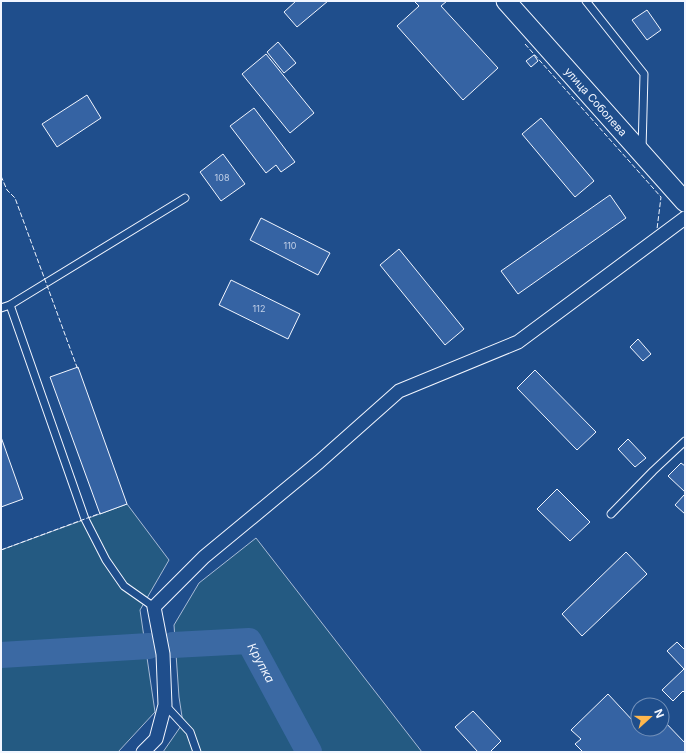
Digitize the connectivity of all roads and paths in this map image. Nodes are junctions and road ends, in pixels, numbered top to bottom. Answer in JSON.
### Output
{"nodes":[{"id":1,"x":506,"y":1,"type":"edge"},
{"id":2,"x":586,"y":1,"type":"edge"},
{"id":3,"x":642,"y":154,"type":"junction"},
{"id":4,"x":185,"y":198,"type":"dead end"},
{"id":5,"x":685,"y":202,"type":"edge"},
{"id":6,"x":685,"y":218,"type":"edge"},
{"id":7,"x":10,"y":305,"type":"junction"},
{"id":8,"x":1,"y":308,"type":"edge"},
{"id":9,"x":685,"y":441,"type":"edge"},
{"id":10,"x":611,"y":514,"type":"dead end"},
{"id":11,"x":154,"y":607,"type":"junction"},
{"id":12,"x":165,"y":705,"type":"junction"},
{"id":13,"x":143,"y":752,"type":"edge"},
{"id":14,"x":197,"y":752,"type":"edge"}],
"edges":[{"from":1,"to":3,"type":"street","name":"улица Соболева"},
{"from":2,"to":3,"type":"lane"},
{"from":3,"to":5,"type":"street","name":"улица Соболева"},
{"from":4,"to":7,"type":"lane"},
{"from":6,"to":11,"type":"street"},
{"from":7,"to":8,"type":"lane"},
{"from":7,"to":11,"type":"lane"},
{"from":9,"to":10,"type":"lane"},
{"from":11,"to":12,"type":"street"},
{"from":12,"to":13,"type":"street"},
{"from":12,"to":14,"type":"lane"}]}
